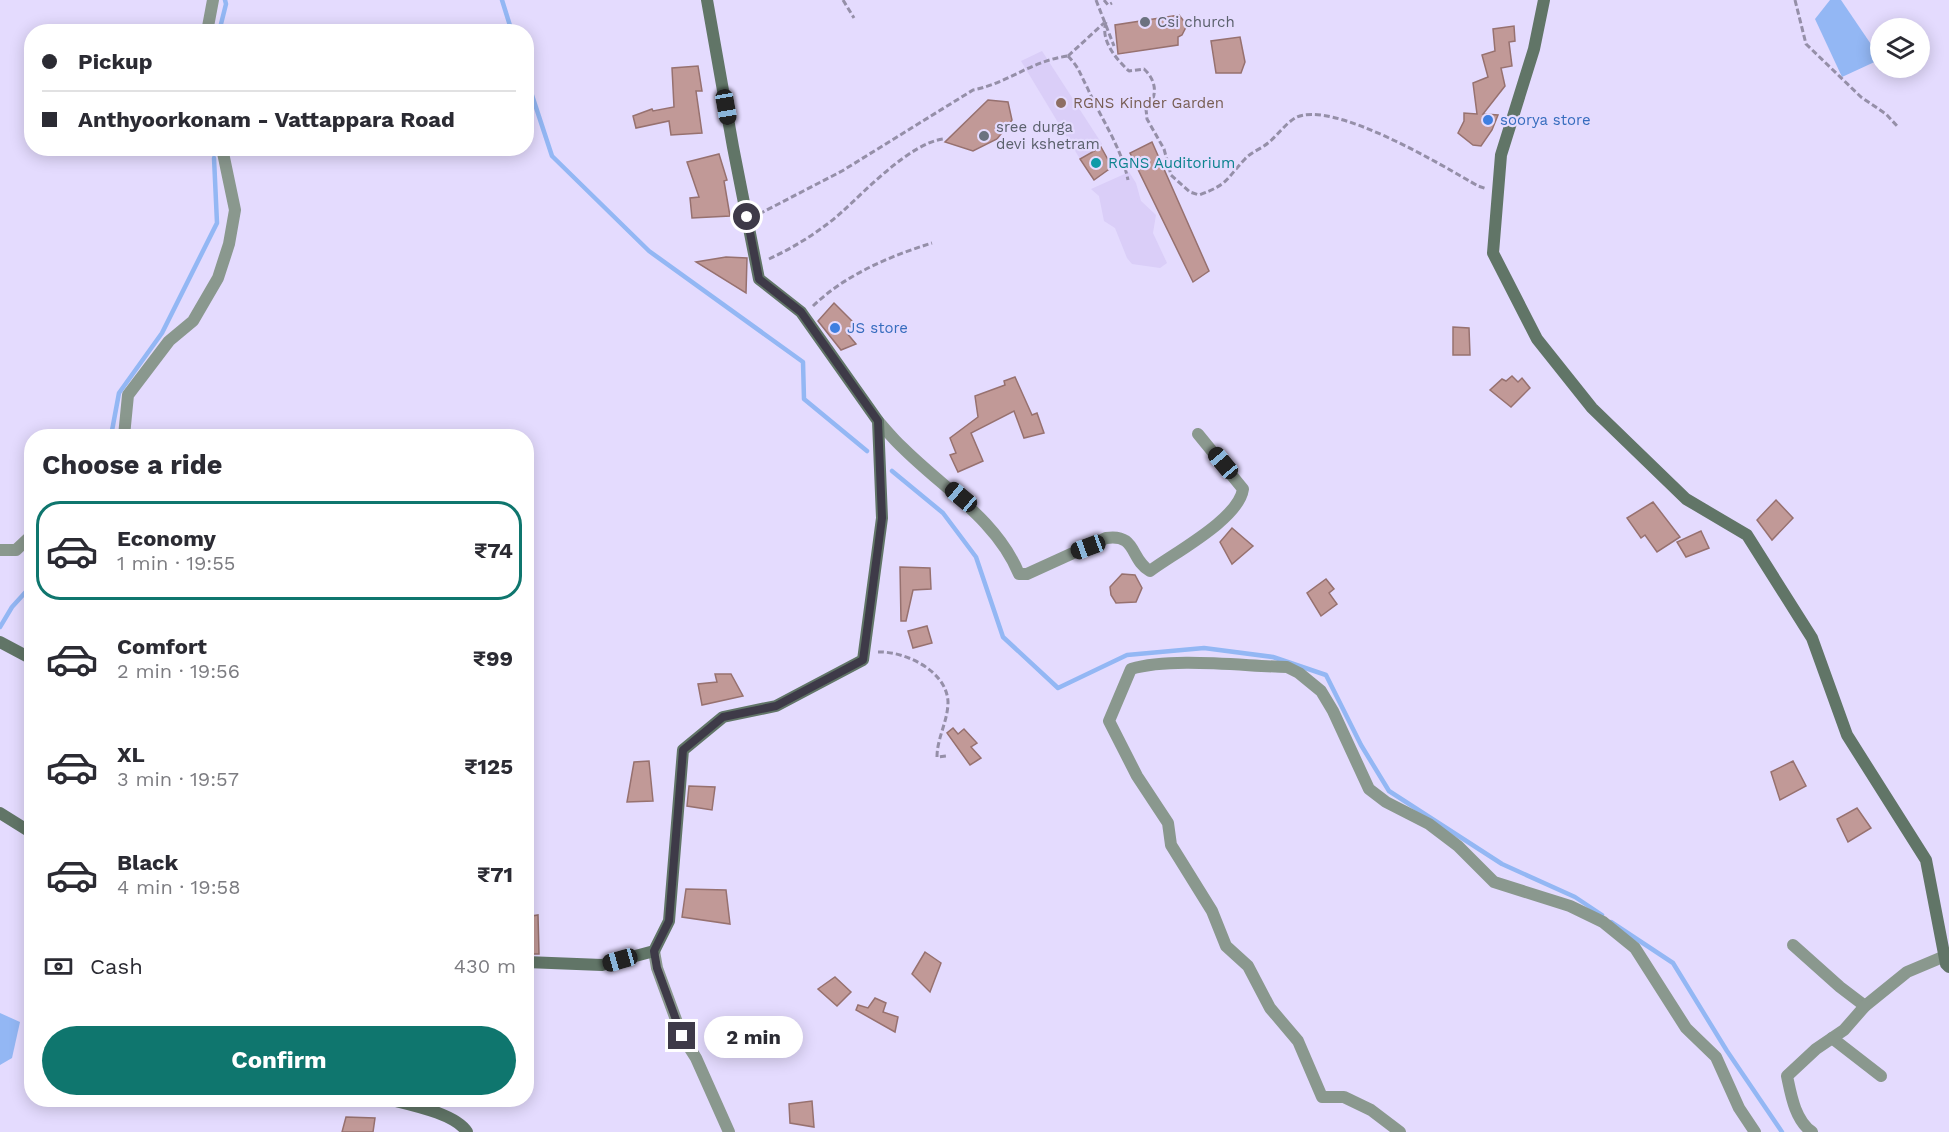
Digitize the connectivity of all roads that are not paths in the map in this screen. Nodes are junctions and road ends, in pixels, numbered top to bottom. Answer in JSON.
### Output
{"nodes":[{"id":1,"x":213,"y":0,"type":"edge"},
{"id":2,"x":707,"y":0,"type":"edge"},
{"id":3,"x":1544,"y":0,"type":"edge"},
{"id":4,"x":208,"y":24,"type":"edge"},
{"id":5,"x":224,"y":156,"type":"edge"},
{"id":6,"x":878,"y":421,"type":"junction"},
{"id":7,"x":125,"y":429,"type":"edge"},
{"id":8,"x":1198,"y":434,"type":"dead end"},
{"id":9,"x":24,"y":542,"type":"edge"},
{"id":10,"x":0,"y":550,"type":"edge"},
{"id":11,"x":0,"y":642,"type":"edge"},
{"id":12,"x":24,"y":655,"type":"edge"},
{"id":13,"x":0,"y":813,"type":"edge"},
{"id":14,"x":24,"y":828,"type":"edge"},
{"id":15,"x":1793,"y":945,"type":"dead end"},
{"id":16,"x":654,"y":951,"type":"junction"},
{"id":17,"x":534,"y":962,"type":"edge"},
{"id":18,"x":1947,"y":962,"type":"edge"},
{"id":19,"x":1865,"y":1006,"type":"junction"},
{"id":20,"x":1832,"y":1038,"type":"junction"},
{"id":21,"x":1881,"y":1076,"type":"dead end"},
{"id":22,"x":418,"y":1107,"type":"edge"},
{"id":23,"x":467,"y":1132,"type":"edge"},
{"id":24,"x":729,"y":1132,"type":"edge"},
{"id":25,"x":1400,"y":1132,"type":"edge"},
{"id":26,"x":1755,"y":1132,"type":"edge"},
{"id":27,"x":1812,"y":1132,"type":"edge"}],
"edges":[{"from":1,"to":4,"type":"street"},
{"from":2,"to":6,"type":"street"},
{"from":3,"to":18,"type":"street"},
{"from":5,"to":7,"type":"street"},
{"from":6,"to":8,"type":"street"},
{"from":6,"to":16,"type":"street"},
{"from":9,"to":10,"type":"street"},
{"from":11,"to":12,"type":"street"},
{"from":13,"to":14,"type":"street"},
{"from":15,"to":19,"type":"street"},
{"from":16,"to":17,"type":"street"},
{"from":16,"to":24,"type":"street"},
{"from":18,"to":19,"type":"street"},
{"from":19,"to":20,"type":"street"},
{"from":20,"to":21,"type":"street"},
{"from":20,"to":27,"type":"street"},
{"from":22,"to":23,"type":"street"},
{"from":25,"to":26,"type":"street"}]}
